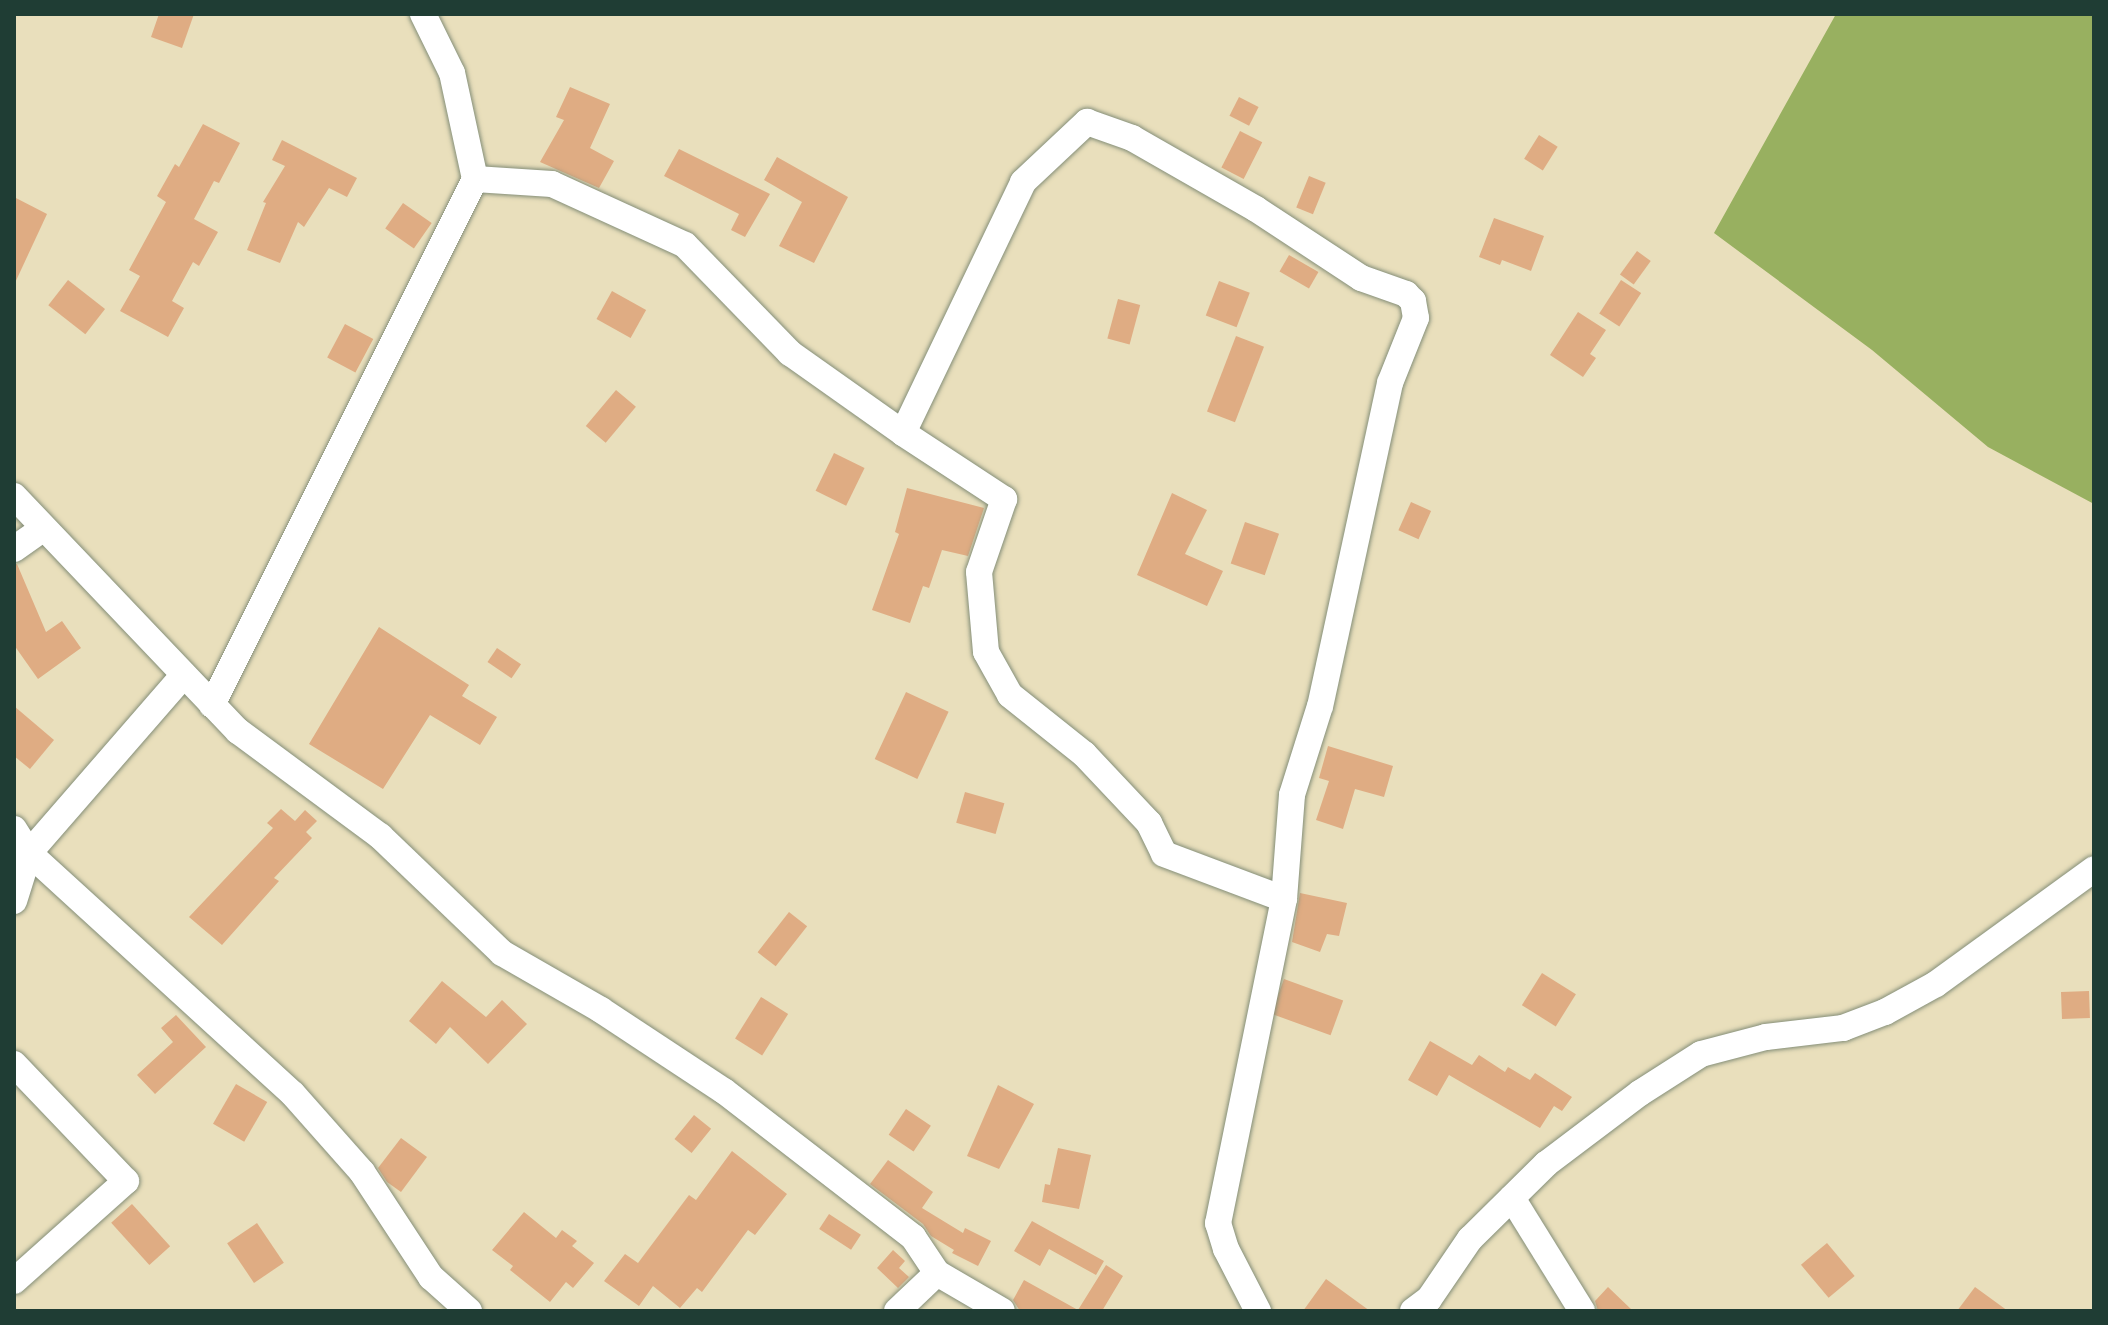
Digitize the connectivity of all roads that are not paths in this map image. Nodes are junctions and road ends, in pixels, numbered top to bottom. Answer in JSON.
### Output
{"nodes":[{"id":1,"x":423,"y":14,"type":"edge"},
{"id":2,"x":475,"y":179,"type":"junction"},
{"id":3,"x":903,"y":433,"type":"junction"},
{"id":4,"x":14,"y":496,"type":"edge"},
{"id":5,"x":43,"y":529,"type":"junction"},
{"id":6,"x":14,"y":549,"type":"edge"},
{"id":7,"x":184,"y":675,"type":"junction"},
{"id":8,"x":212,"y":705,"type":"junction"},
{"id":9,"x":14,"y":829,"type":"edge"},
{"id":10,"x":29,"y":853,"type":"junction"},
{"id":11,"x":2094,"y":869,"type":"edge"},
{"id":12,"x":1284,"y":899,"type":"junction"},
{"id":13,"x":14,"y":901,"type":"edge"},
{"id":14,"x":14,"y":1064,"type":"edge"},
{"id":15,"x":1512,"y":1198,"type":"junction"},
{"id":16,"x":937,"y":1273,"type":"junction"},
{"id":17,"x":14,"y":1281,"type":"edge"},
{"id":18,"x":469,"y":1311,"type":"edge"},
{"id":19,"x":897,"y":1311,"type":"edge"},
{"id":20,"x":1002,"y":1311,"type":"edge"},
{"id":21,"x":1258,"y":1311,"type":"edge"},
{"id":22,"x":1413,"y":1311,"type":"edge"},
{"id":23,"x":1582,"y":1311,"type":"edge"}],
"edges":[{"from":1,"to":2,"type":"street"},
{"from":2,"to":3,"type":"street"},
{"from":2,"to":8,"type":"street"},
{"from":3,"to":12,"type":"street"},
{"from":3,"to":12,"type":"street"},
{"from":4,"to":5,"type":"street"},
{"from":5,"to":6,"type":"street"},
{"from":5,"to":7,"type":"street"},
{"from":7,"to":8,"type":"street"},
{"from":7,"to":10,"type":"street"},
{"from":8,"to":16,"type":"street"},
{"from":9,"to":10,"type":"street"},
{"from":10,"to":13,"type":"street"},
{"from":10,"to":18,"type":"street"},
{"from":11,"to":15,"type":"street"},
{"from":12,"to":21,"type":"street"},
{"from":14,"to":17,"type":"street"},
{"from":15,"to":22,"type":"street"},
{"from":15,"to":23,"type":"street"},
{"from":16,"to":19,"type":"street"},
{"from":16,"to":20,"type":"street"}]}
